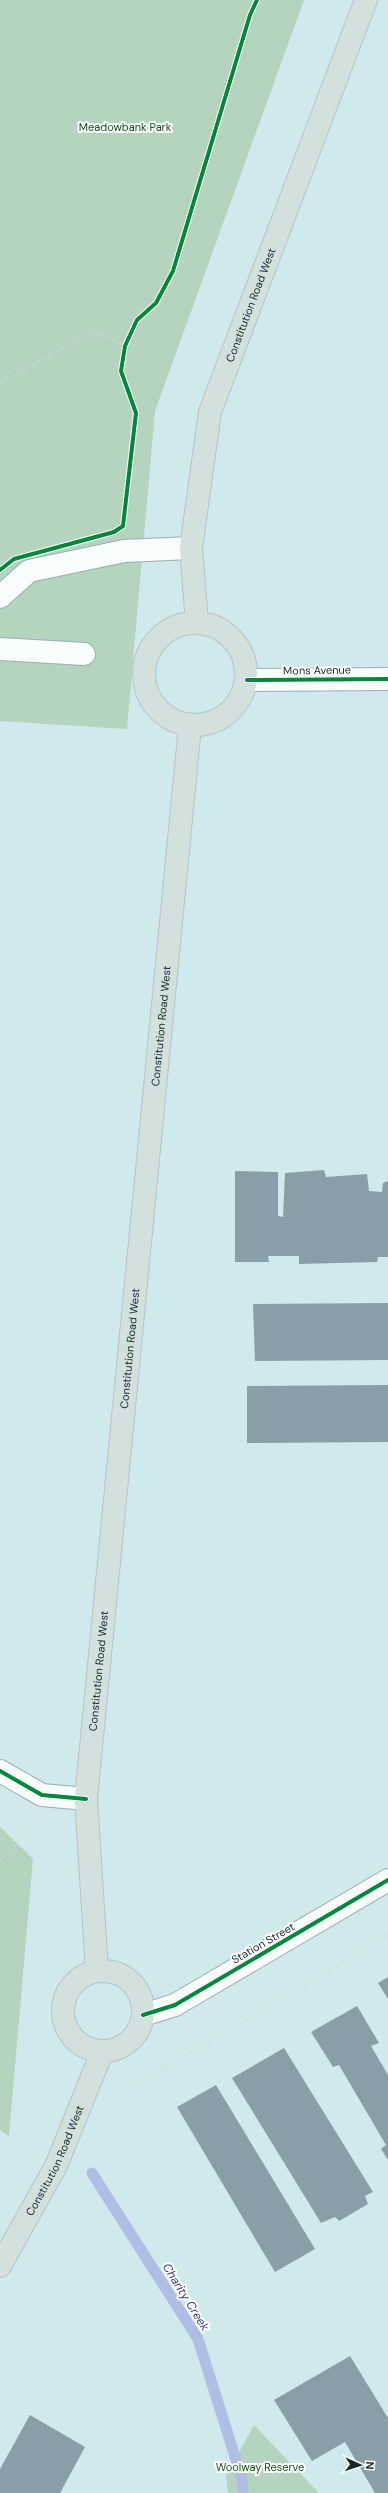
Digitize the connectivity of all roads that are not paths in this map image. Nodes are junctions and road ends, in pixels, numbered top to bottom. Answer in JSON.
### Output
{"nodes":[{"id":1,"x":366,"y":0,"type":"edge"},
{"id":2,"x":191,"y":548,"type":"junction"},
{"id":3,"x":0,"y":597,"type":"edge"},
{"id":4,"x":198,"y":623,"type":"junction"},
{"id":5,"x":0,"y":650,"type":"edge"},
{"id":6,"x":84,"y":654,"type":"dead end"},
{"id":7,"x":388,"y":679,"type":"edge"},
{"id":8,"x":246,"y":680,"type":"junction"},
{"id":9,"x":190,"y":726,"type":"junction"},
{"id":10,"x":0,"y":1771,"type":"edge"},
{"id":11,"x":86,"y":1799,"type":"junction"},
{"id":12,"x":388,"y":1880,"type":"edge"},
{"id":13,"x":97,"y":1971,"type":"junction"},
{"id":14,"x":143,"y":2015,"type":"junction"},
{"id":15,"x":102,"y":2052,"type":"junction"},
{"id":16,"x":0,"y":2266,"type":"edge"}],
"edges":[{"from":1,"to":2,"type":"main road","name":"Constitution Road West"},
{"from":2,"to":3,"type":"street"},
{"from":2,"to":4,"type":"main road","name":"Constitution Road West"},
{"from":4,"to":8,"type":"main road"},
{"from":4,"to":9,"type":"main road"},
{"from":5,"to":6,"type":"street"},
{"from":7,"to":8,"type":"street","name":"Mons Avenue"},
{"from":8,"to":9,"type":"main road"},
{"from":9,"to":11,"type":"main road","name":"Constitution Road West"},
{"from":10,"to":11,"type":"street"},
{"from":11,"to":13,"type":"main road","name":"Constitution Road West"},
{"from":12,"to":14,"type":"street","name":"Station Street"},
{"from":13,"to":14,"type":"main road"},
{"from":13,"to":15,"type":"main road"},
{"from":14,"to":15,"type":"main road"},
{"from":15,"to":16,"type":"main road","name":"Constitution Road West"}]}
